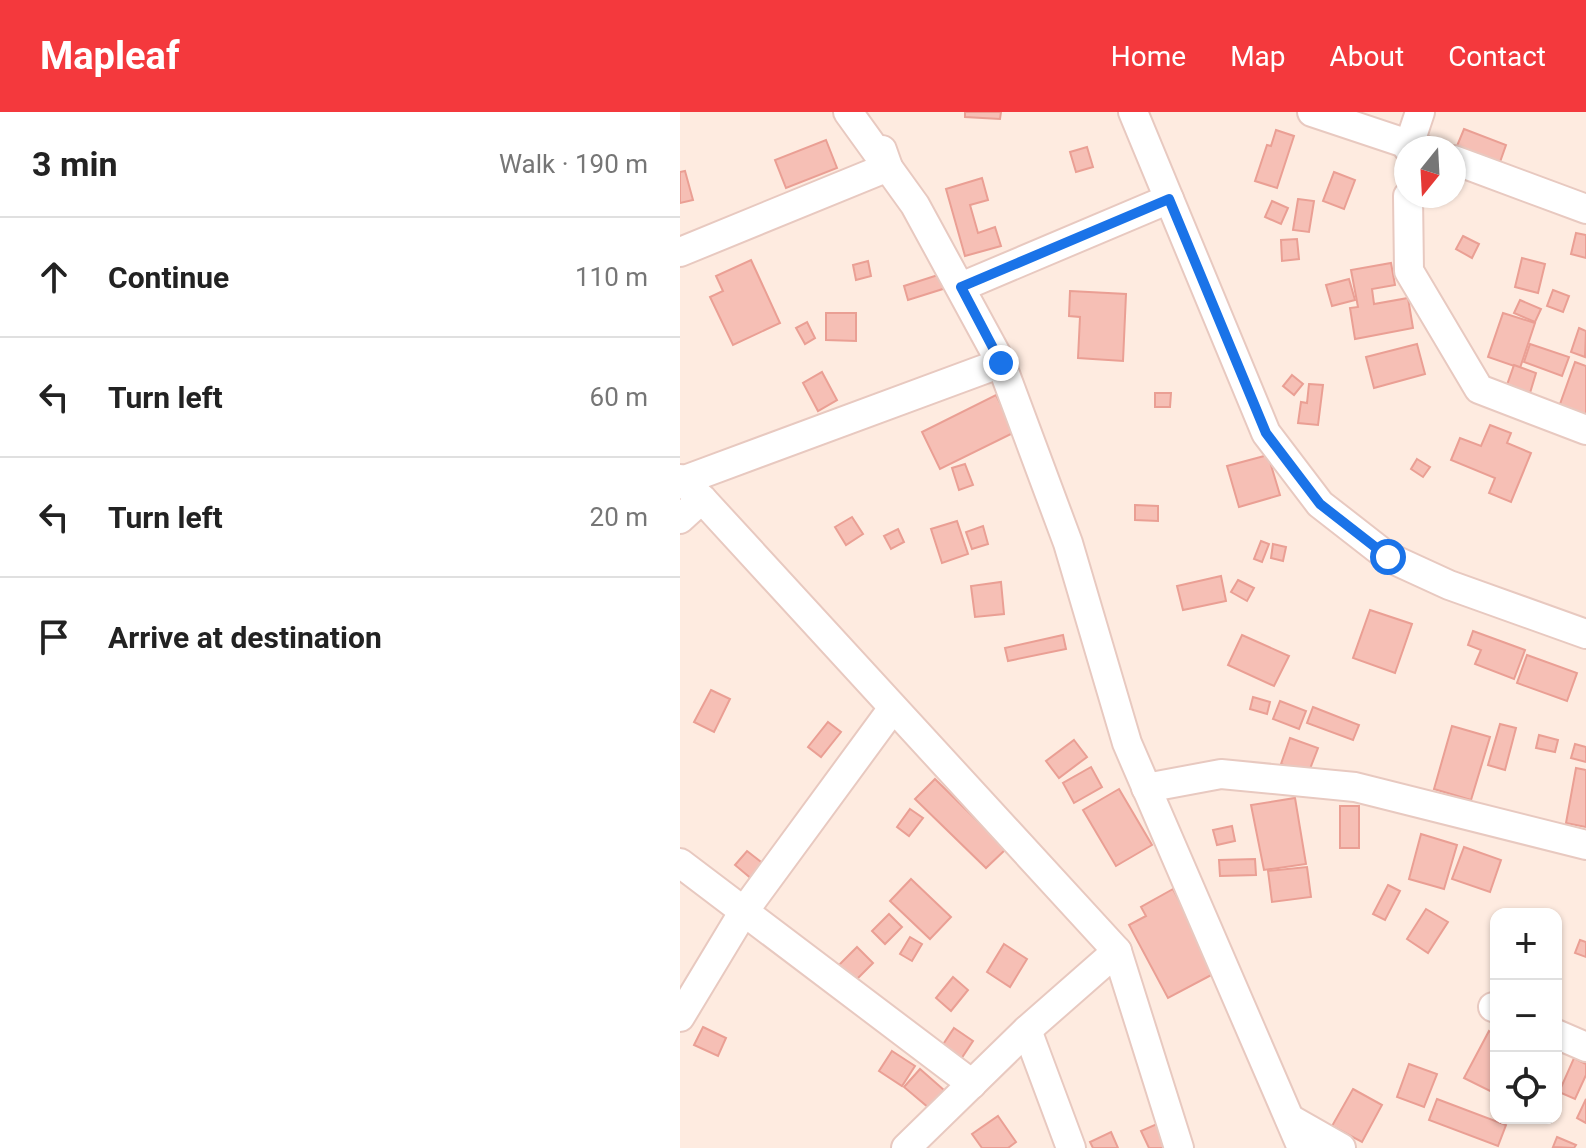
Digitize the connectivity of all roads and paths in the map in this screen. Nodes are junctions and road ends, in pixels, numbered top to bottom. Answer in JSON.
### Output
{"nodes":[{"id":1,"x":848,"y":112,"type":"edge"},
{"id":2,"x":867,"y":112,"type":"edge"},
{"id":3,"x":1133,"y":112,"type":"edge"},
{"id":4,"x":1312,"y":112,"type":"edge"},
{"id":5,"x":1420,"y":112,"type":"edge"},
{"id":6,"x":1414,"y":136,"type":"edge"},
{"id":7,"x":1394,"y":140,"type":"edge"},
{"id":8,"x":1466,"y":164,"type":"edge"},
{"id":9,"x":888,"y":167,"type":"junction"},
{"id":10,"x":1169,"y":199,"type":"junction"},
{"id":11,"x":1408,"y":208,"type":"edge"},
{"id":12,"x":1586,"y":209,"type":"edge"},
{"id":13,"x":680,"y":252,"type":"edge"},
{"id":14,"x":961,"y":287,"type":"junction"},
{"id":15,"x":1001,"y":363,"type":"junction"},
{"id":16,"x":1586,"y":430,"type":"edge"},
{"id":17,"x":688,"y":486,"type":"edge"},
{"id":18,"x":680,"y":519,"type":"edge"},
{"id":19,"x":1586,"y":634,"type":"edge"},
{"id":20,"x":893,"y":708,"type":"junction"},
{"id":21,"x":1146,"y":788,"type":"junction"},
{"id":22,"x":1586,"y":845,"type":"edge"},
{"id":23,"x":680,"y":863,"type":"edge"},
{"id":24,"x":744,"y":911,"type":"junction"},
{"id":25,"x":1117,"y":951,"type":"junction"},
{"id":26,"x":680,"y":1017,"type":"edge"},
{"id":27,"x":1027,"y":1030,"type":"junction"},
{"id":28,"x":1562,"y":1037,"type":"edge"},
{"id":29,"x":1586,"y":1047,"type":"edge"},
{"id":30,"x":972,"y":1084,"type":"junction"},
{"id":31,"x":1290,"y":1119,"type":"junction"},
{"id":32,"x":906,"y":1148,"type":"edge"},
{"id":33,"x":1071,"y":1148,"type":"edge"},
{"id":34,"x":1179,"y":1148,"type":"edge"},
{"id":35,"x":1302,"y":1148,"type":"edge"},
{"id":36,"x":1341,"y":1148,"type":"edge"}],
"edges":[{"from":1,"to":9,"type":"street"},
{"from":2,"to":9,"type":"street"},
{"from":3,"to":10,"type":"street"},
{"from":4,"to":7,"type":"street"},
{"from":5,"to":6,"type":"street"},
{"from":8,"to":12,"type":"street"},
{"from":9,"to":13,"type":"street"},
{"from":9,"to":14,"type":"street"},
{"from":10,"to":14,"type":"street"},
{"from":10,"to":19,"type":"street"},
{"from":11,"to":16,"type":"street"},
{"from":14,"to":15,"type":"street"},
{"from":15,"to":17,"type":"street"},
{"from":15,"to":21,"type":"street"},
{"from":17,"to":18,"type":"street"},
{"from":17,"to":20,"type":"street"},
{"from":20,"to":24,"type":"street"},
{"from":20,"to":25,"type":"street"},
{"from":21,"to":22,"type":"street"},
{"from":21,"to":31,"type":"street"},
{"from":23,"to":24,"type":"street"},
{"from":24,"to":26,"type":"street"},
{"from":24,"to":30,"type":"street"},
{"from":25,"to":27,"type":"street"},
{"from":25,"to":34,"type":"street"},
{"from":27,"to":30,"type":"street"},
{"from":27,"to":33,"type":"street"},
{"from":28,"to":29,"type":"street"},
{"from":30,"to":32,"type":"street"},
{"from":31,"to":35,"type":"street"},
{"from":31,"to":36,"type":"street"}]}
